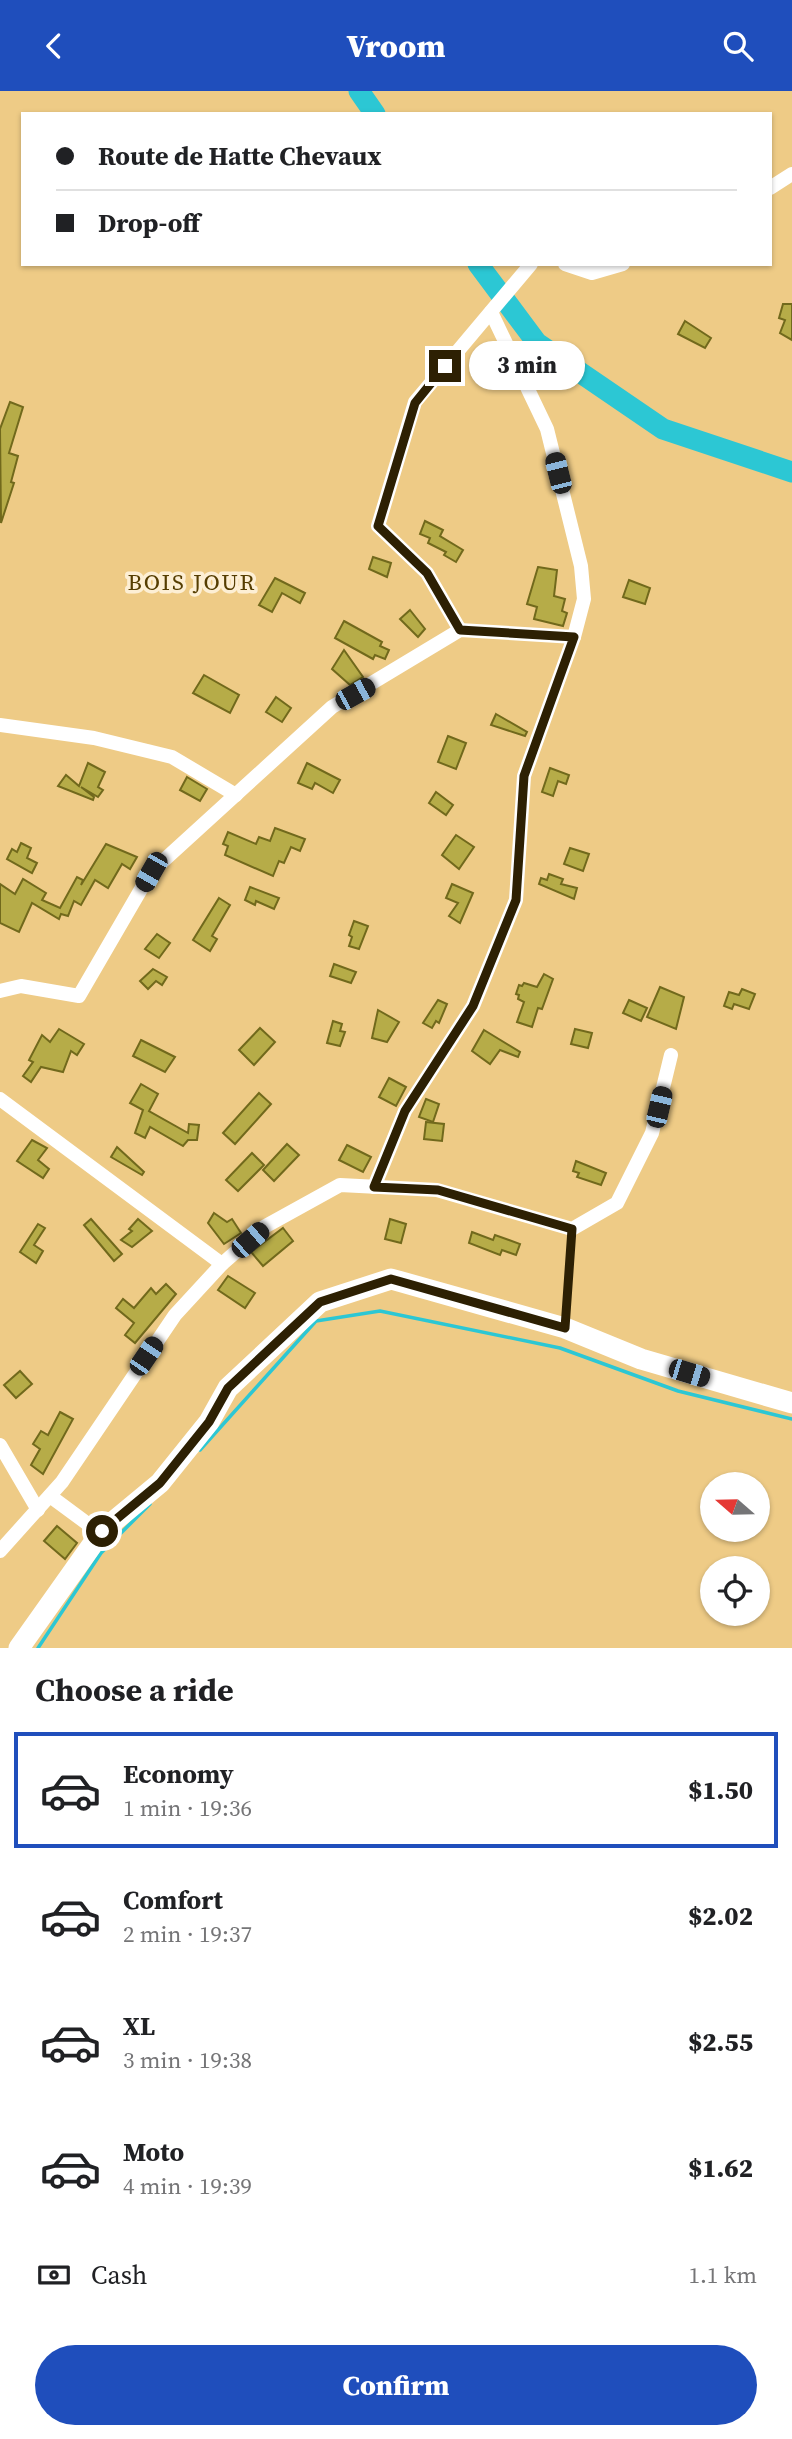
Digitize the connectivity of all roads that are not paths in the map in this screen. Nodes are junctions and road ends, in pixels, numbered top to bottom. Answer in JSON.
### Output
{"nodes":[{"id":1,"x":792,"y":174,"type":"edge"},
{"id":2,"x":772,"y":187,"type":"edge"},
{"id":3,"x":529,"y":266,"type":"edge"},
{"id":4,"x":571,"y":266,"type":"edge"},
{"id":5,"x":616,"y":266,"type":"edge"},
{"id":6,"x":491,"y":312,"type":"junction"},
{"id":7,"x":460,"y":630,"type":"junction"},
{"id":8,"x":574,"y":637,"type":"junction"},
{"id":9,"x":0,"y":725,"type":"edge"},
{"id":10,"x":236,"y":795,"type":"junction"},
{"id":11,"x":0,"y":991,"type":"edge"},
{"id":12,"x":671,"y":1055,"type":"dead end"},
{"id":13,"x":0,"y":1100,"type":"edge"},
{"id":14,"x":374,"y":1187,"type":"junction"},
{"id":15,"x":572,"y":1229,"type":"junction"},
{"id":16,"x":222,"y":1264,"type":"junction"},
{"id":17,"x":565,"y":1328,"type":"junction"},
{"id":18,"x":792,"y":1403,"type":"edge"},
{"id":19,"x":0,"y":1445,"type":"edge"},
{"id":20,"x":50,"y":1496,"type":"junction"},
{"id":21,"x":38,"y":1510,"type":"junction"},
{"id":22,"x":100,"y":1533,"type":"junction"},
{"id":23,"x":0,"y":1551,"type":"edge"},
{"id":24,"x":19,"y":1648,"type":"edge"}],
"edges":[{"from":1,"to":2,"type":"street"},
{"from":3,"to":6,"type":"street"},
{"from":4,"to":5,"type":"street"},
{"from":6,"to":7,"type":"street"},
{"from":6,"to":8,"type":"street"},
{"from":7,"to":8,"type":"street"},
{"from":7,"to":10,"type":"street"},
{"from":8,"to":14,"type":"street"},
{"from":9,"to":10,"type":"street"},
{"from":10,"to":11,"type":"street"},
{"from":12,"to":15,"type":"street"},
{"from":13,"to":16,"type":"street"},
{"from":14,"to":15,"type":"street"},
{"from":14,"to":16,"type":"street"},
{"from":15,"to":17,"type":"lane"},
{"from":16,"to":20,"type":"street"},
{"from":17,"to":18,"type":"street"},
{"from":17,"to":22,"type":"street"},
{"from":19,"to":21,"type":"street"},
{"from":20,"to":21,"type":"street"},
{"from":20,"to":22,"type":"street"},
{"from":21,"to":23,"type":"street"},
{"from":22,"to":24,"type":"street"}]}
